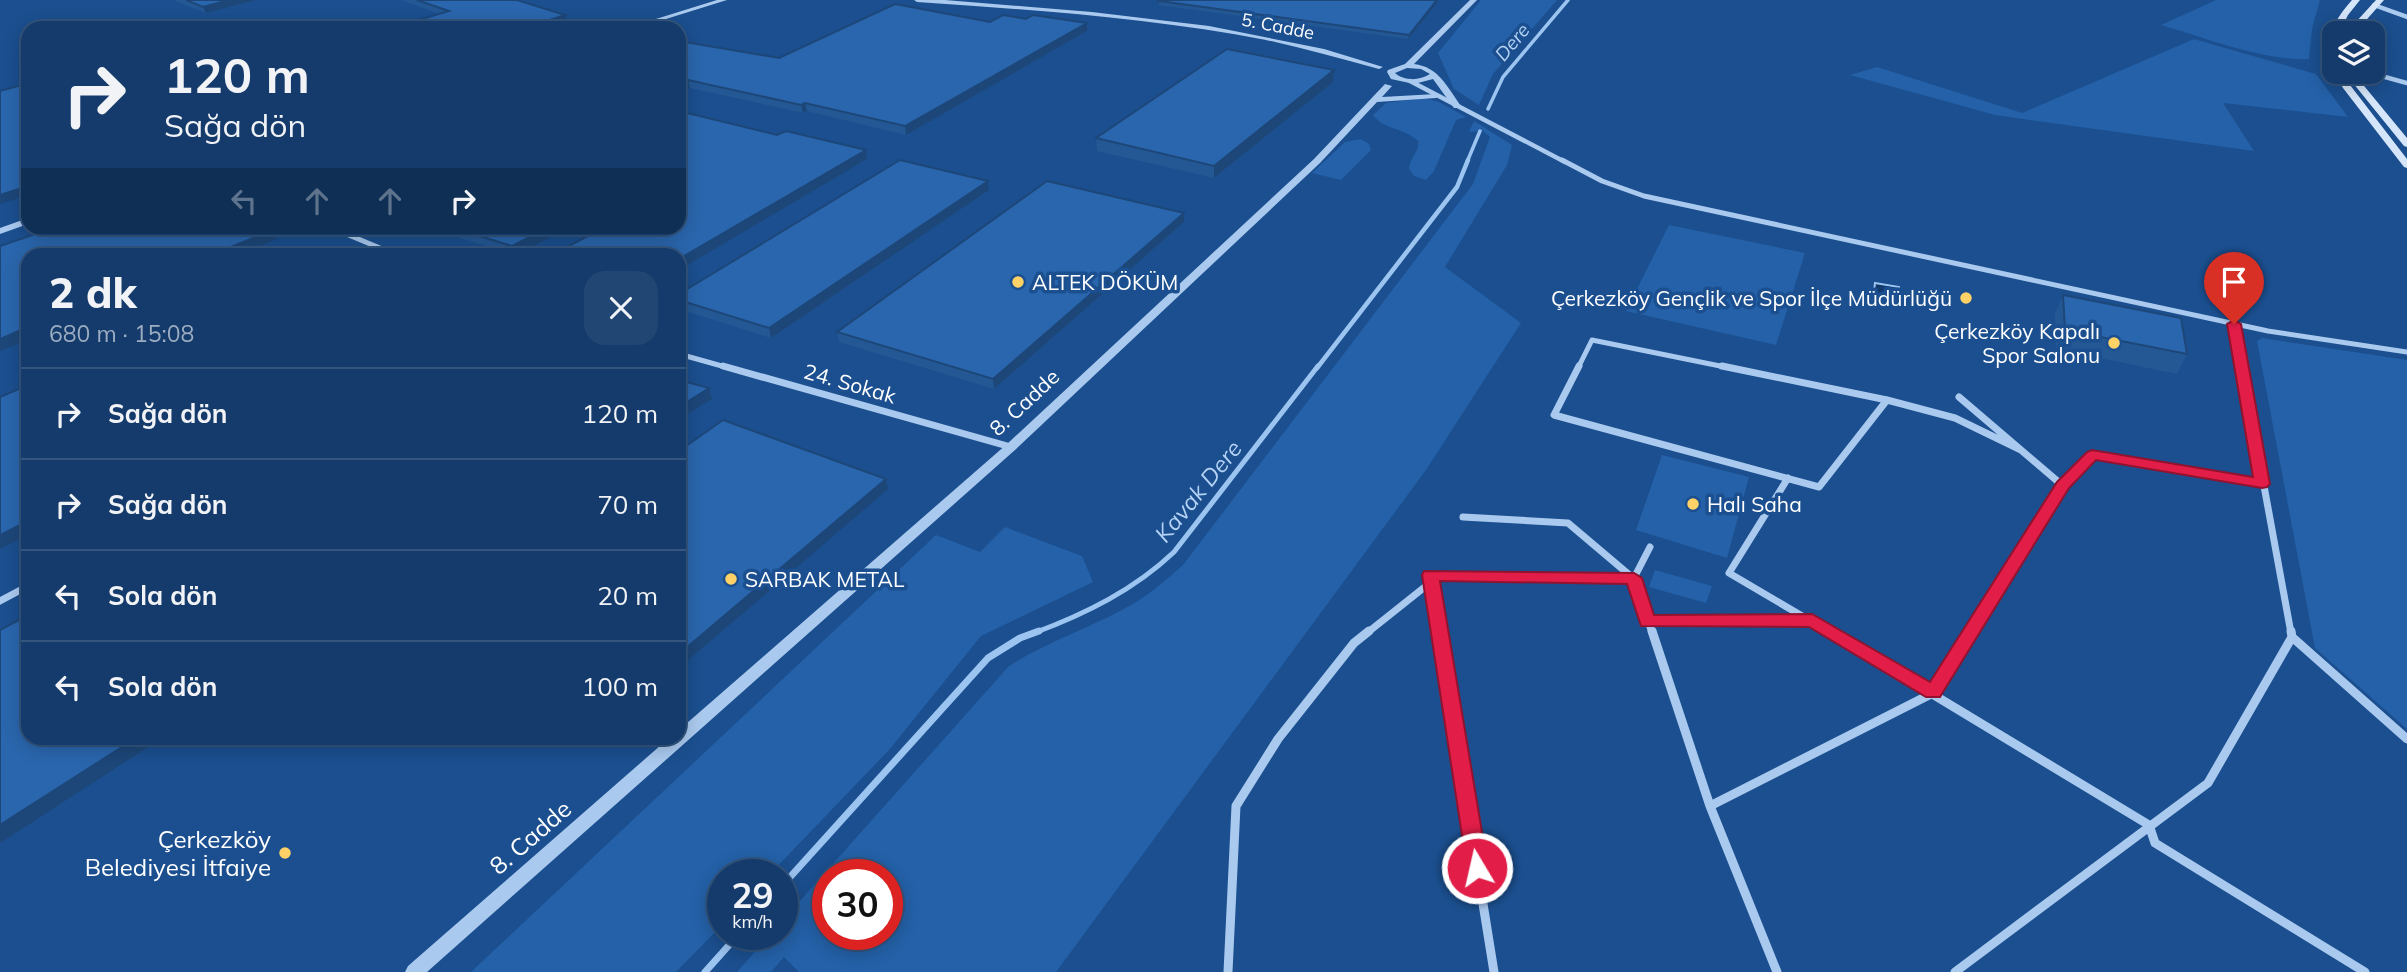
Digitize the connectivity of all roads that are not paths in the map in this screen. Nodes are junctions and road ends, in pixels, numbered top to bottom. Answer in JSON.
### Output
{"nodes":[{"id":1,"x":724,"y":0,"type":"edge"},
{"id":2,"x":918,"y":0,"type":"edge"},
{"id":3,"x":1474,"y":0,"type":"edge"},
{"id":4,"x":2356,"y":0,"type":"edge"},
{"id":5,"x":2377,"y":3,"type":"edge"},
{"id":6,"x":2407,"y":16,"type":"edge"},
{"id":7,"x":654,"y":21,"type":"edge"},
{"id":8,"x":2340,"y":21,"type":"edge"},
{"id":9,"x":2364,"y":21,"type":"edge"},
{"id":10,"x":1421,"y":52,"type":"junction"},
{"id":11,"x":1407,"y":66,"type":"junction"},
{"id":12,"x":1432,"y":73,"type":"junction"},
{"id":13,"x":1392,"y":76,"type":"junction"},
{"id":14,"x":2385,"y":77,"type":"edge"},
{"id":15,"x":1410,"y":81,"type":"junction"},
{"id":16,"x":2407,"y":83,"type":"edge"},
{"id":17,"x":2345,"y":84,"type":"edge"},
{"id":18,"x":2358,"y":84,"type":"edge"},
{"id":19,"x":1436,"y":96,"type":"junction"},
{"id":20,"x":1375,"y":100,"type":"junction"},
{"id":21,"x":1457,"y":106,"type":"junction"},
{"id":22,"x":2407,"y":144,"type":"edge"},
{"id":23,"x":2407,"y":165,"type":"edge"},
{"id":24,"x":21,"y":224,"type":"edge"},
{"id":25,"x":0,"y":231,"type":"edge"},
{"id":26,"x":349,"y":235,"type":"edge"},
{"id":27,"x":381,"y":248,"type":"edge"},
{"id":28,"x":2234,"y":324,"type":"junction"},
{"id":29,"x":2407,"y":352,"type":"edge"},
{"id":30,"x":686,"y":356,"type":"edge"},
{"id":31,"x":1959,"y":397,"type":"dead end"},
{"id":32,"x":1887,"y":400,"type":"junction"},
{"id":33,"x":1011,"y":447,"type":"junction"},
{"id":34,"x":2021,"y":450,"type":"junction"},
{"id":35,"x":1788,"y":478,"type":"junction"},
{"id":36,"x":2262,"y":484,"type":"junction"},
{"id":37,"x":2062,"y":485,"type":"junction"},
{"id":38,"x":1463,"y":517,"type":"dead end"},
{"id":39,"x":1650,"y":547,"type":"dead end"},
{"id":40,"x":1634,"y":578,"type":"junction"},
{"id":41,"x":1432,"y":582,"type":"junction"},
{"id":42,"x":21,"y":590,"type":"edge"},
{"id":43,"x":0,"y":601,"type":"edge"},
{"id":44,"x":1812,"y":620,"type":"junction"},
{"id":45,"x":1647,"y":621,"type":"junction"},
{"id":46,"x":2292,"y":637,"type":"junction"},
{"id":47,"x":1933,"y":692,"type":"junction"},
{"id":48,"x":686,"y":733,"type":"edge"},
{"id":49,"x":2407,"y":739,"type":"edge"},
{"id":50,"x":672,"y":745,"type":"edge"},
{"id":51,"x":1710,"y":806,"type":"junction"},
{"id":52,"x":2149,"y":825,"type":"junction"},
{"id":53,"x":414,"y":972,"type":"edge"},
{"id":54,"x":1228,"y":972,"type":"edge"},
{"id":55,"x":1494,"y":972,"type":"edge"},
{"id":56,"x":1777,"y":972,"type":"edge"},
{"id":57,"x":1955,"y":972,"type":"edge"},
{"id":58,"x":2365,"y":972,"type":"edge"}],
"edges":[{"from":1,"to":7,"type":"street"},
{"from":2,"to":13,"type":"street","name":"5. Cadde"},
{"from":3,"to":10,"type":"street"},
{"from":4,"to":8,"type":"main road"},
{"from":5,"to":6,"type":"street"},
{"from":5,"to":9,"type":"main road"},
{"from":10,"to":11,"type":"street"},
{"from":10,"to":12,"type":"street"},
{"from":11,"to":12,"type":"street"},
{"from":11,"to":13,"type":"street"},
{"from":12,"to":15,"type":"street"},
{"from":12,"to":21,"type":"street"},
{"from":13,"to":15,"type":"street"},
{"from":13,"to":20,"type":"street","name":"8. Cadde"},
{"from":14,"to":16,"type":"street"},
{"from":15,"to":19,"type":"street"},
{"from":17,"to":23,"type":"main road"},
{"from":18,"to":22,"type":"main road"},
{"from":19,"to":20,"type":"street"},
{"from":19,"to":21,"type":"street"},
{"from":20,"to":33,"type":"street","name":"8. Cadde"},
{"from":21,"to":28,"type":"street"},
{"from":24,"to":25,"type":"street"},
{"from":26,"to":27,"type":"street"},
{"from":28,"to":29,"type":"street"},
{"from":28,"to":36,"type":"street"},
{"from":30,"to":33,"type":"street","name":"24. Sokak"},
{"from":31,"to":34,"type":"street"},
{"from":32,"to":34,"type":"street"},
{"from":32,"to":35,"type":"street"},
{"from":32,"to":35,"type":"street"},
{"from":33,"to":48,"type":"street","name":"8. Cadde"},
{"from":34,"to":37,"type":"street"},
{"from":35,"to":44,"type":"street"},
{"from":36,"to":37,"type":"street"},
{"from":36,"to":46,"type":"street"},
{"from":37,"to":47,"type":"street"},
{"from":38,"to":40,"type":"street"},
{"from":39,"to":40,"type":"street"},
{"from":40,"to":41,"type":"street"},
{"from":40,"to":45,"type":"street"},
{"from":41,"to":54,"type":"street"},
{"from":41,"to":55,"type":"street"},
{"from":42,"to":43,"type":"street"},
{"from":44,"to":45,"type":"street"},
{"from":44,"to":47,"type":"street"},
{"from":45,"to":51,"type":"street"},
{"from":46,"to":49,"type":"street"},
{"from":46,"to":52,"type":"street"},
{"from":47,"to":51,"type":"street"},
{"from":47,"to":52,"type":"street"},
{"from":50,"to":53,"type":"street","name":"8. Cadde"},
{"from":51,"to":56,"type":"street"},
{"from":52,"to":57,"type":"street"},
{"from":52,"to":58,"type":"street"}]}
